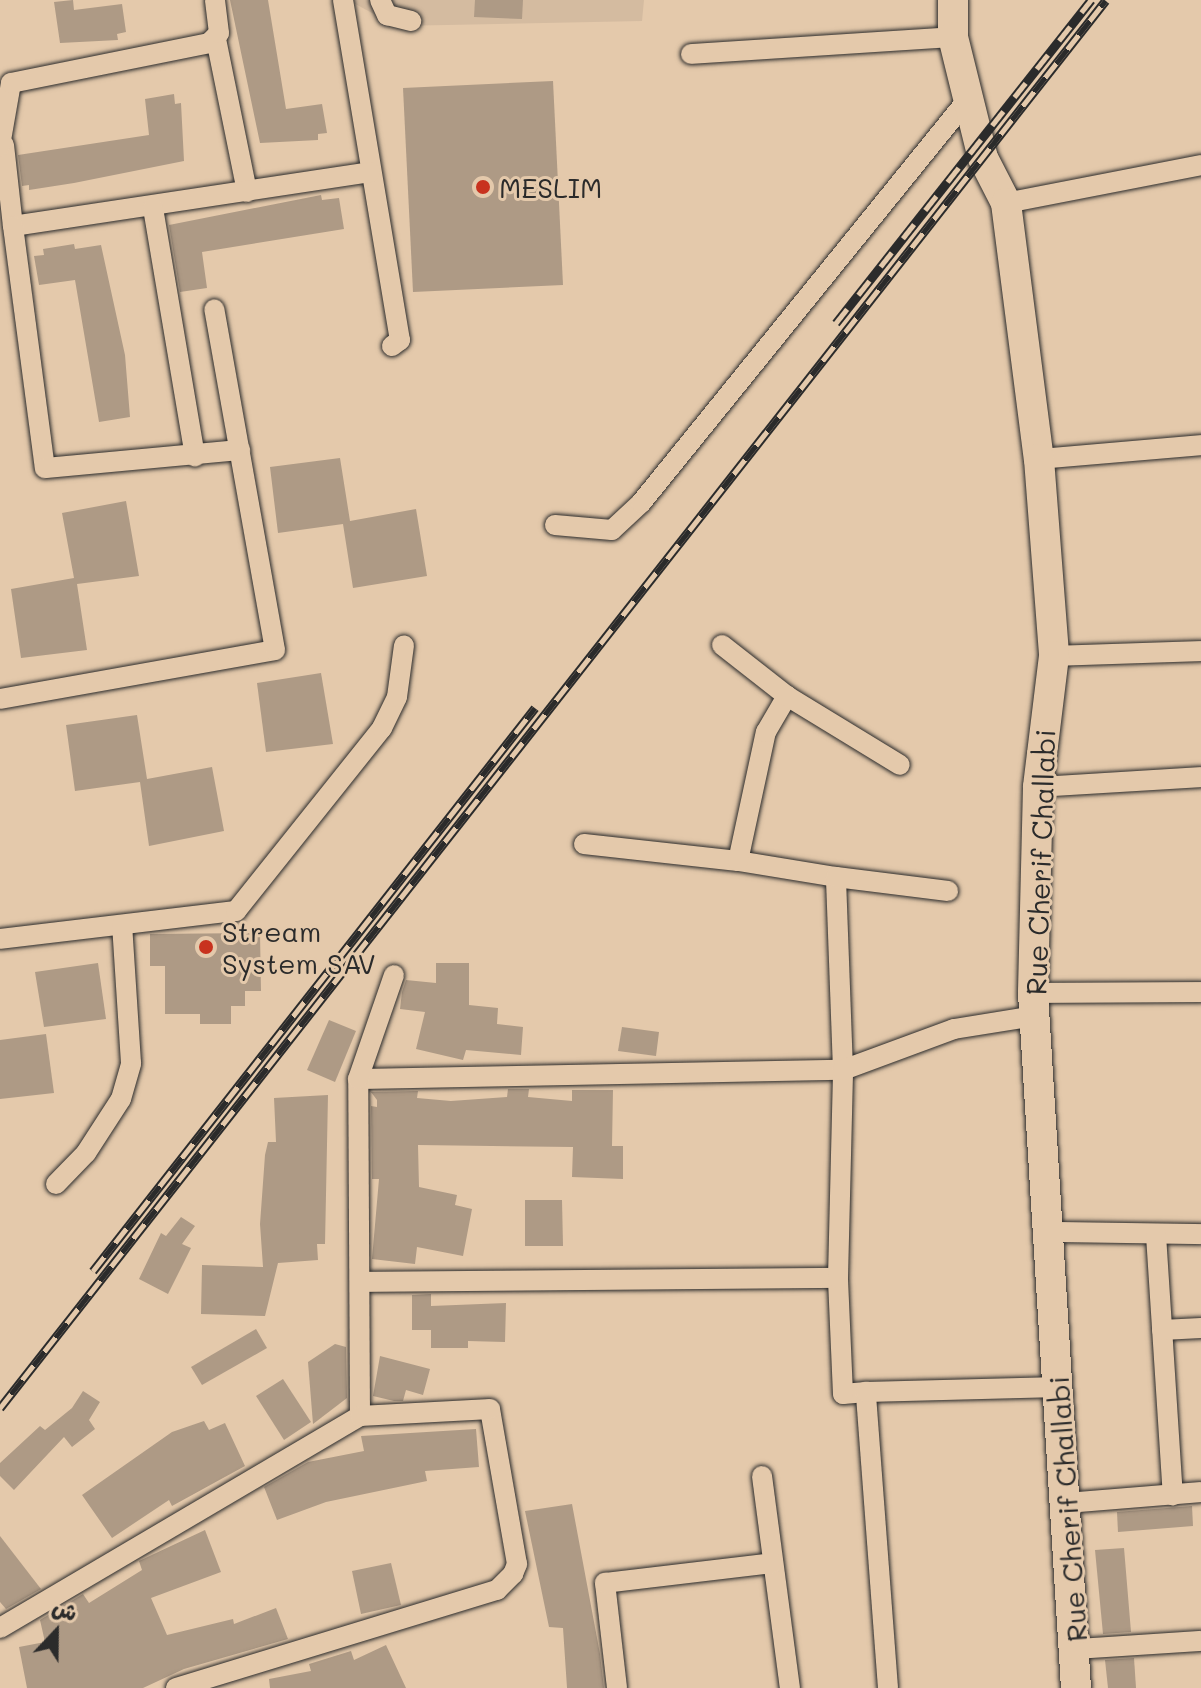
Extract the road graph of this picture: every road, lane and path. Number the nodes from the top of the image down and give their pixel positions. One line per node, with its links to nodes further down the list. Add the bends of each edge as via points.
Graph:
1 (215, 0): 7 (street)
2 (343, 0): 12 (street)
3 (380, 0): 5 (street, via 387,15)
4 (953, 0): 6 (street, Rue Cherif Challabi)
5 (411, 21)
6 (953, 37): 8 (street); 9 (street, Rue Cherif Challabi)
7 (216, 39): 10 (street, via 18,78 7,92); 13 (street)
8 (691, 54)
9 (968, 99): 14 (street, Rue Cherif Challabi, via 983,158); 23 (street, via 641,503 612,530)
10 (2, 145): 16 (street)
11 (1201, 165): 14 (street)
12 (370, 172): 13 (street); 18 (street, via 400,340)
13 (247, 192): 15 (street)
14 (1006, 203): 22 (street, Rue Cherif Challabi)
15 (153, 208): 16 (street); 21 (street)
16 (13, 226): 21 (street, via 45,468)
17 (214, 309): 20 (street)
18 (392, 346)
19 (1201, 445): 22 (street)
20 (240, 450): 21 (street); 29 (street, via 275,650)
21 (195, 456)
22 (1039, 459): 27 (street, Rue Cherif Challabi)
23 (555, 525)
24 (404, 645): 37 (street, via 397,697 382,728 236,911)
25 (722, 645): 28 (street)
26 (1201, 651): 27 (street)
27 (1054, 656): 32 (street, Rue Cherif Challabi)
28 (787, 696): 30 (street); 34 (street, via 766,732)
29 (0, 699)
30 (900, 765)
31 (1201, 777): 32 (street)
32 (1038, 787): 41 (street, Rue Cherif Challabi)
33 (584, 844): 34 (street)
34 (738, 861): 35 (street)
35 (836, 877): 36 (street); 42 (street)
36 (948, 891)
37 (122, 925): 38 (street); 44 (street, via 132,1025 128,1075 114,1110 86,1153)
38 (0, 939)
39 (394, 975): 43 (street)
40 (1201, 992): 41 (street)
41 (1034, 1005): 42 (street); 45 (street, Rue Cherif Challabi)
42 (843, 1070): 43 (street); 48 (street)
43 (358, 1079): 49 (street)
44 (56, 1184)
45 (1051, 1232): 47 (street); 52 (street, Rue Cherif Challabi)
46 (1201, 1234): 47 (street)
47 (1156, 1235): 51 (street)
48 (838, 1278): 49 (street); 53 (street, via 843,1394)
49 (360, 1282): 54 (street)
50 (1201, 1328): 51 (street)
51 (1162, 1330): 57 (street)
52 (1059, 1387): 53 (street); 58 (street, Rue Cherif Challabi)
53 (866, 1392): 66 (street)
54 (360, 1416): 60 (street); 63 (street, via 490,1409 517,1564 513,1574 497,1590)
55 (762, 1476): 59 (street)
56 (1201, 1492): 57 (street)
57 (1173, 1495): 58 (street)
58 (1067, 1503): 62 (street, Rue Cherif Challabi)
59 (773, 1563): 64 (street, via 605,1583); 65 (street)
60 (0, 1628)
61 (1201, 1641): 62 (street)
62 (1077, 1649): 67 (street, Rue Cherif Challabi)
63 (176, 1688)
64 (617, 1688)
65 (790, 1688)
66 (888, 1688)
67 (1076, 1688)

